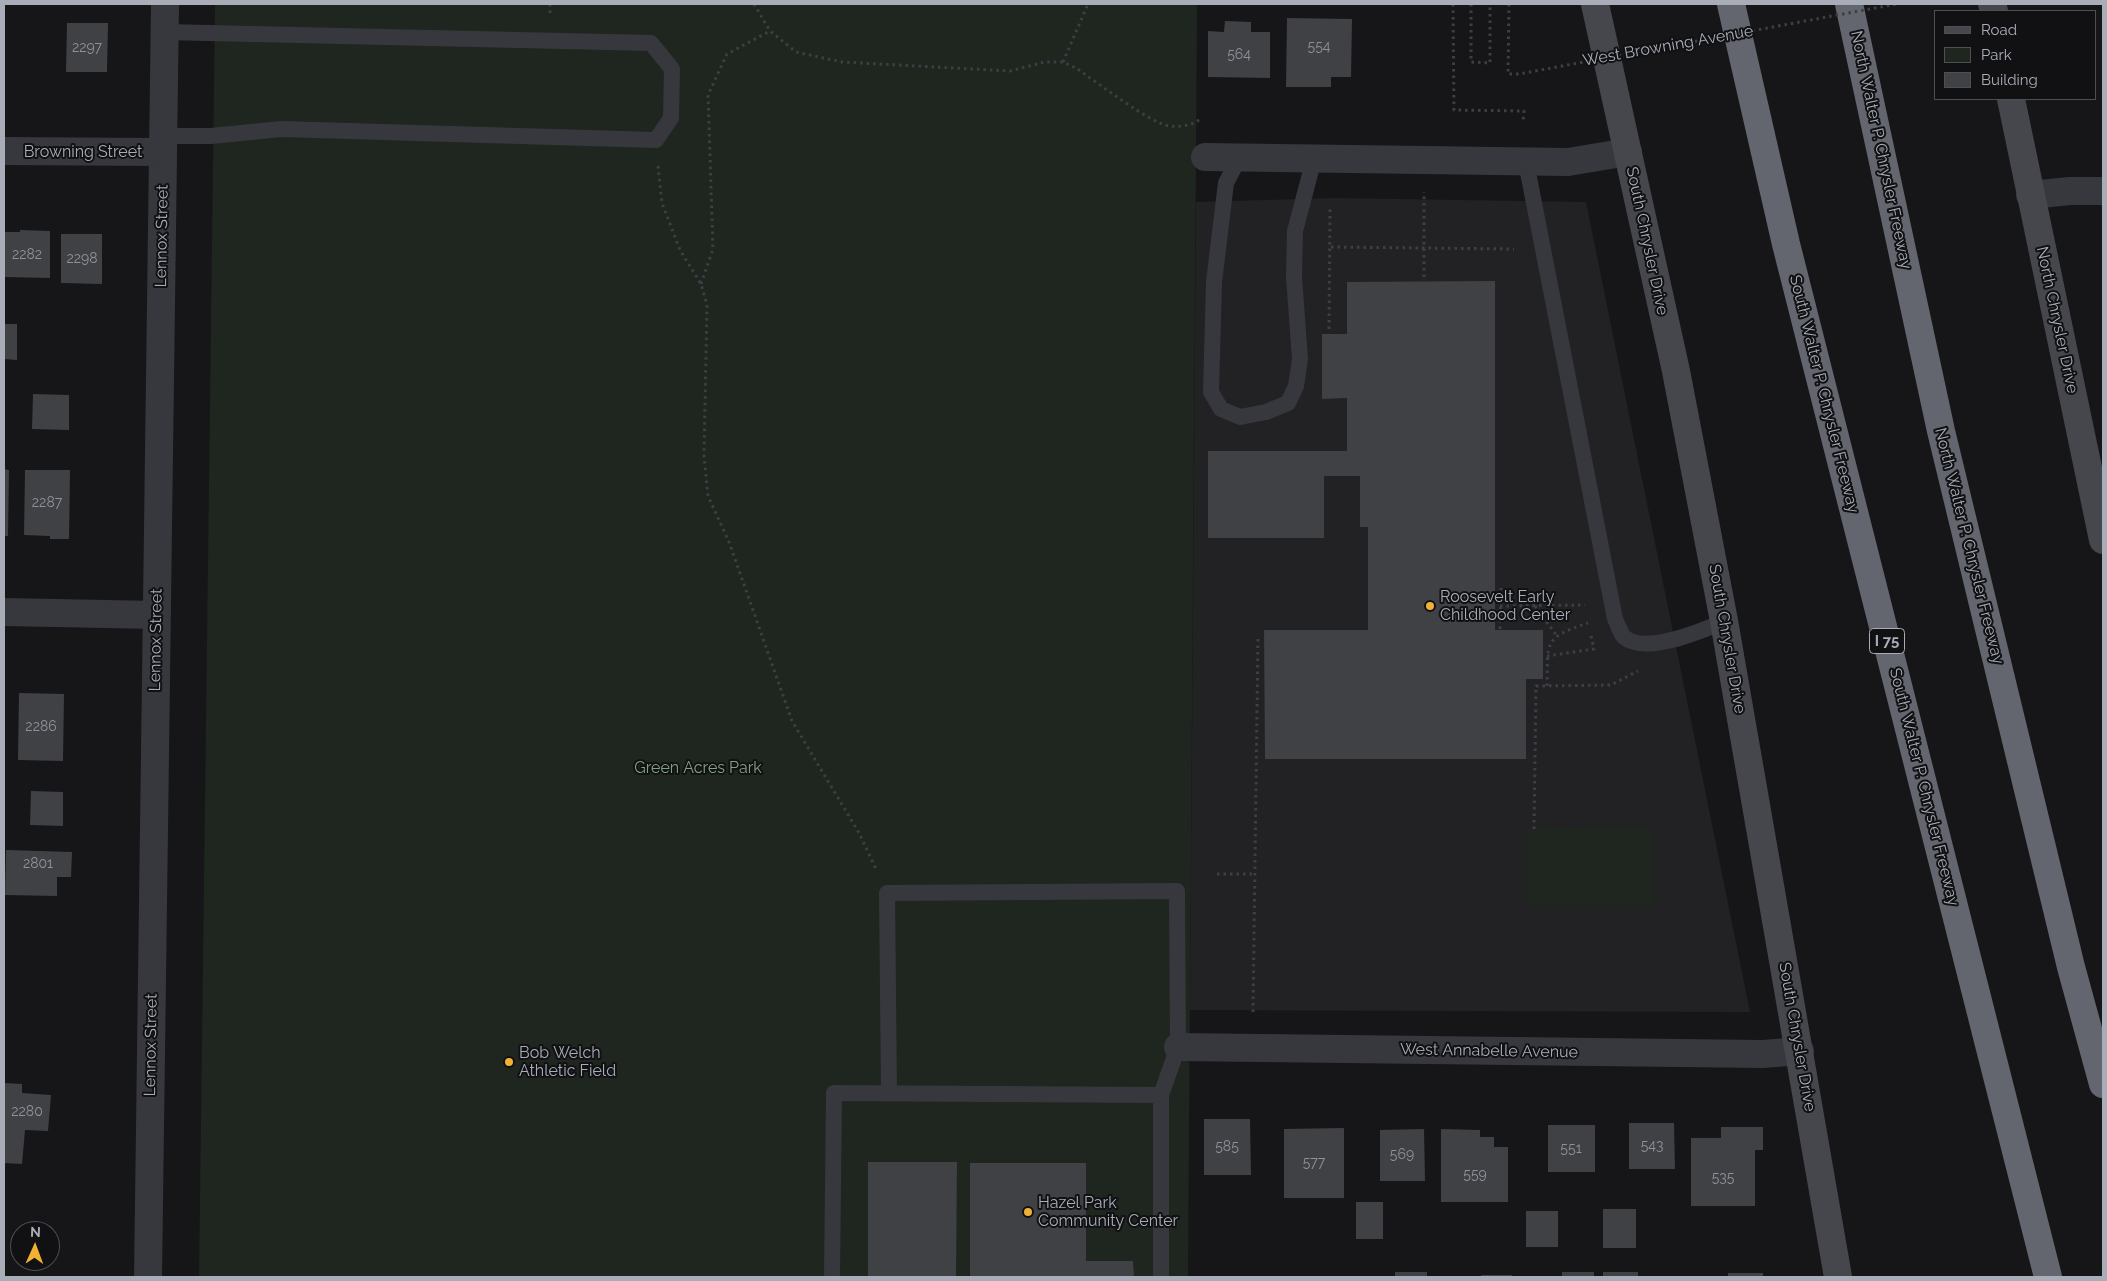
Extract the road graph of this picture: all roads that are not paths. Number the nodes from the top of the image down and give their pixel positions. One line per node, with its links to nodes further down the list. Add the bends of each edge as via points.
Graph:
1 (164, 4): 5 (street, Lennox Street)
2 (1595, 4): 9 (main road, South Chrysler Drive)
3 (1731, 4): 29 (highway, South Walter P. Chrysler Freeway / I 75, via 1786,244)
4 (1849, 4): 22 (highway, North Walter P. Chrysler Freeway, via 1941,431 2068,958)
5 (164, 32): 7 (street, Lennox Street); 7 (lane, via 651,43 672,69 672,118 656,140 282,129)
6 (2011, 100): 15 (main road, North Chrysler Drive)
7 (163, 144): 8 (street, Browning Street); 18 (street, Lennox Street)
8 (4, 151)
9 (1628, 152): 13 (street, via 1568,162); 19 (main road, South Chrysler Drive, via 1676,371)
10 (1205, 158): 11 (street)
11 (1239, 158): 12 (street); 12 (lane, via 1226,183 1214,282 1211,392 1221,409 1240,417 1288,403 1296,386 1300,359 1294,230)
12 (1314, 159): 13 (street)
13 (1526, 162): 19 (lane, via 1615,619 1624,636 1639,644 1689,637)
14 (2103, 191): 15 (street)
15 (2030, 195): 16 (main road, North Chrysler Drive)
16 (2103, 540)
17 (4, 612): 18 (street)
18 (157, 614): 25 (street, Lennox Street)
19 (1724, 621): 21 (main road, South Chrysler Drive)
20 (1178, 1047): 21 (street, West Annabelle Avenue, via 1763,1054); 23 (lane, via 1177,891 888,892); 24 (lane)
21 (1800, 1051): 28 (main road, South Chrysler Drive)
22 (2103, 1084)
23 (889, 1094): 24 (lane); 26 (lane, via 834,1093)
24 (1161, 1095): 27 (lane)
25 (148, 1277)
26 (832, 1277)
27 (1161, 1277)
28 (1838, 1277)
29 (2048, 1277)

